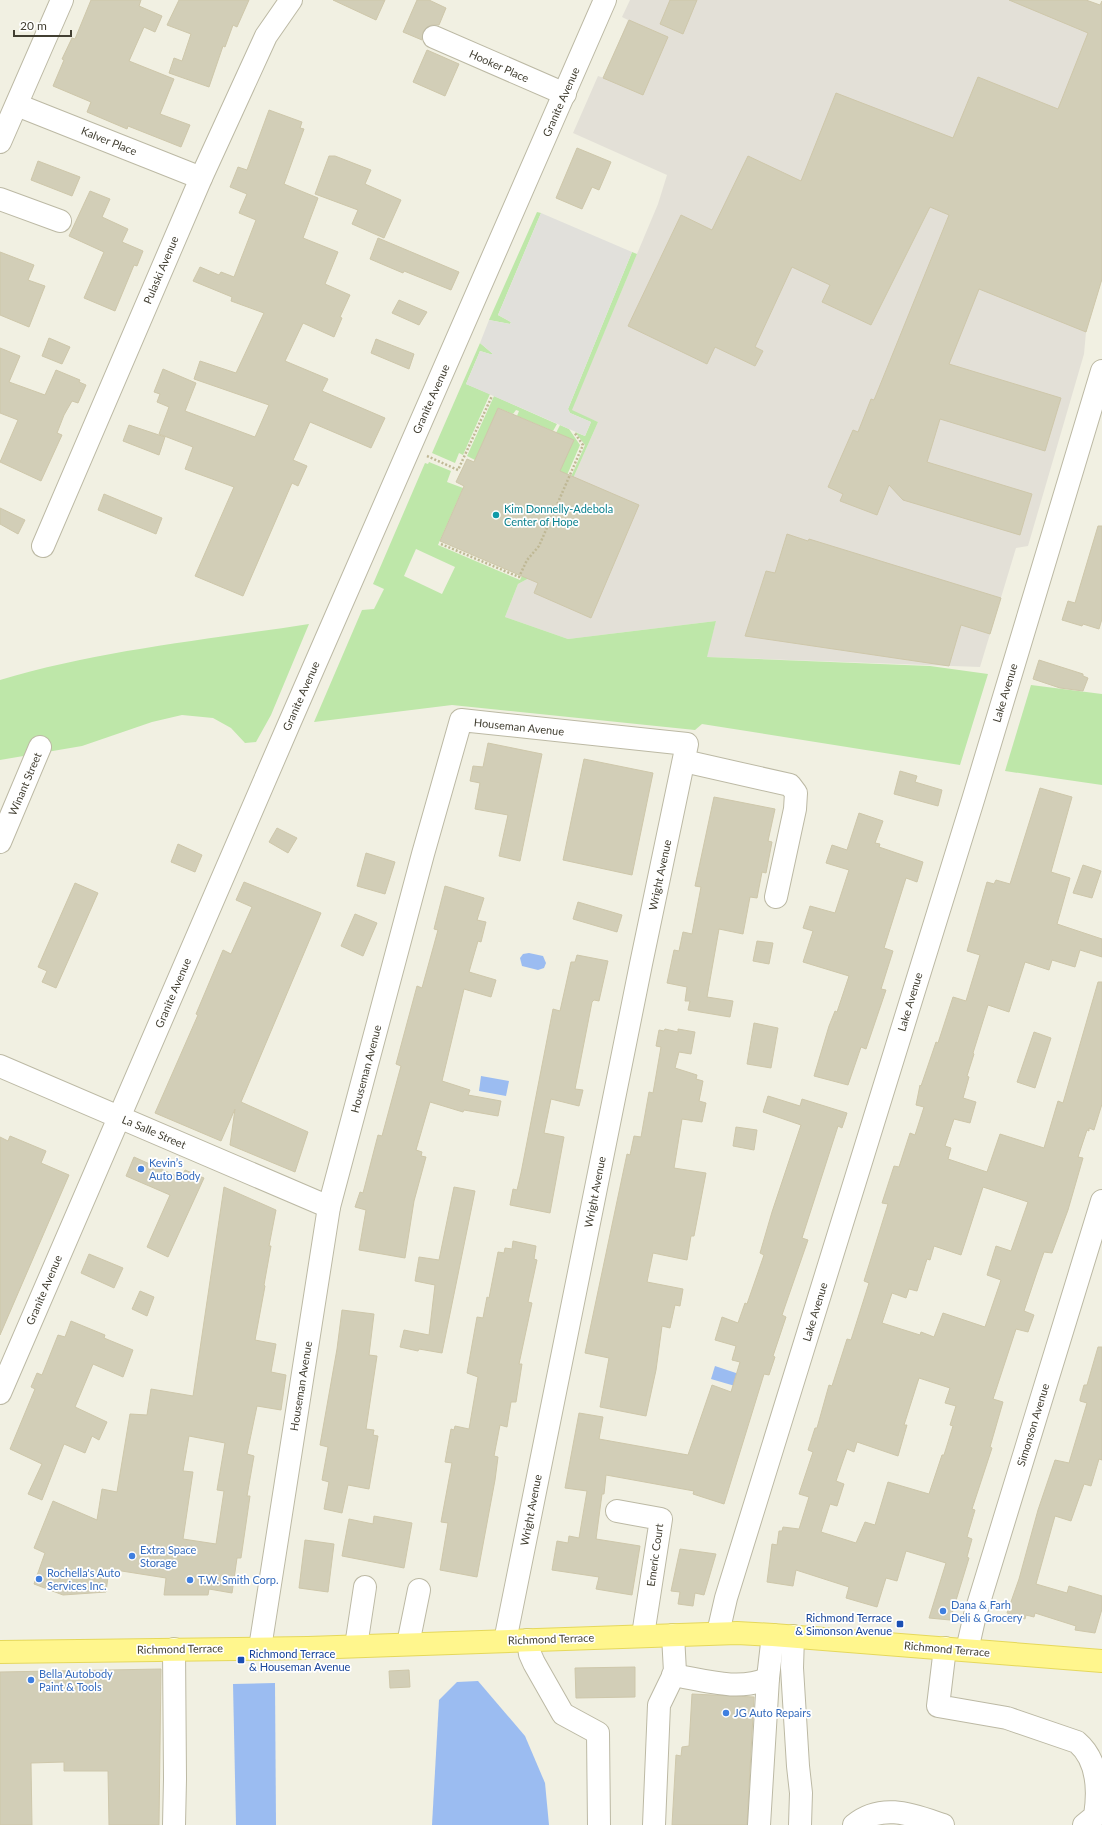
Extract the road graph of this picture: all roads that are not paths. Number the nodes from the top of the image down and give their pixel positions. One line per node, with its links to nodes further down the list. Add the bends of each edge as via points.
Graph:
1 (62, 0): 6 (street)
2 (292, 0): 8 (street, Pulaski Avenue, via 266,36)
3 (605, 0): 5 (street, Granite Avenue)
4 (434, 38): 5 (street, Hooker Place)
5 (565, 94): 18 (street, Granite Avenue)
6 (16, 105): 7 (street); 8 (street, Kalver Place)
7 (0, 142)
8 (201, 178): 12 (street, Pulaski Avenue)
9 (0, 199): 10 (street)
10 (60, 221)
11 (1102, 371): 25 (street, Lake Avenue, via 973,800 726,1598)
12 (42, 546)
13 (40, 747): 15 (street, Winant Street)
14 (685, 752): 16 (street, via 790,785 796,793 795,809); 20 (street, Houseman Avenue, via 461,720); 30 (street, Wright Avenue)
15 (0, 842)
16 (776, 896)
17 (0, 1066): 18 (street, La Salle Street)
18 (119, 1117): 20 (street, La Salle Street); 21 (street, Granite Avenue)
19 (1102, 1201): 36 (street, Simonson Avenue, via 975,1615)
20 (329, 1207): 33 (street, Houseman Avenue)
21 (0, 1393)
22 (616, 1511): 26 (street, Emeric Court, via 661,1519)
23 (366, 1587): 32 (street)
24 (419, 1590): 31 (street)
25 (718, 1633): 27 (main road, Richmond Terrace); 28 (main road, Richmond Terrace)
26 (643, 1635): 27 (main road, Richmond Terrace); 29 (main road, Richmond Terrace)
27 (672, 1635): 39 (street)
28 (783, 1635): 34 (main road, Richmond Terrace); 40 (street); 45 (street, via 792,1668 802,1793)
29 (528, 1640): 30 (main road, Richmond Terrace); 42 (street, via 534,1663 563,1714 598,1733)
30 (505, 1641): 31 (main road, Richmond Terrace)
31 (408, 1644): 32 (main road, Richmond Terrace)
32 (356, 1646): 33 (main road, Richmond Terrace)
33 (260, 1648): 35 (main road, Richmond Terrace)
34 (945, 1648): 36 (main road, Richmond Terrace); 48 (street, via 938,1706 1007,1718 1077,1742 1086,1750 1094,1767 1097,1802 1095,1816)
35 (174, 1649): 37 (main road, Richmond Terrace); 41 (street)
36 (967, 1650): 38 (main road, Richmond Terrace)
37 (0, 1652)
38 (1102, 1661)
39 (674, 1675): 40 (street, via 728,1684 758,1683); 43 (street, via 659,1705)
40 (768, 1678): 44 (street)
41 (174, 1825)
42 (599, 1825)
43 (654, 1825)
44 (759, 1825)
45 (800, 1825)
46 (854, 1825): 47 (street, via 879,1812 907,1813)
47 (943, 1825)
48 (1084, 1825)

